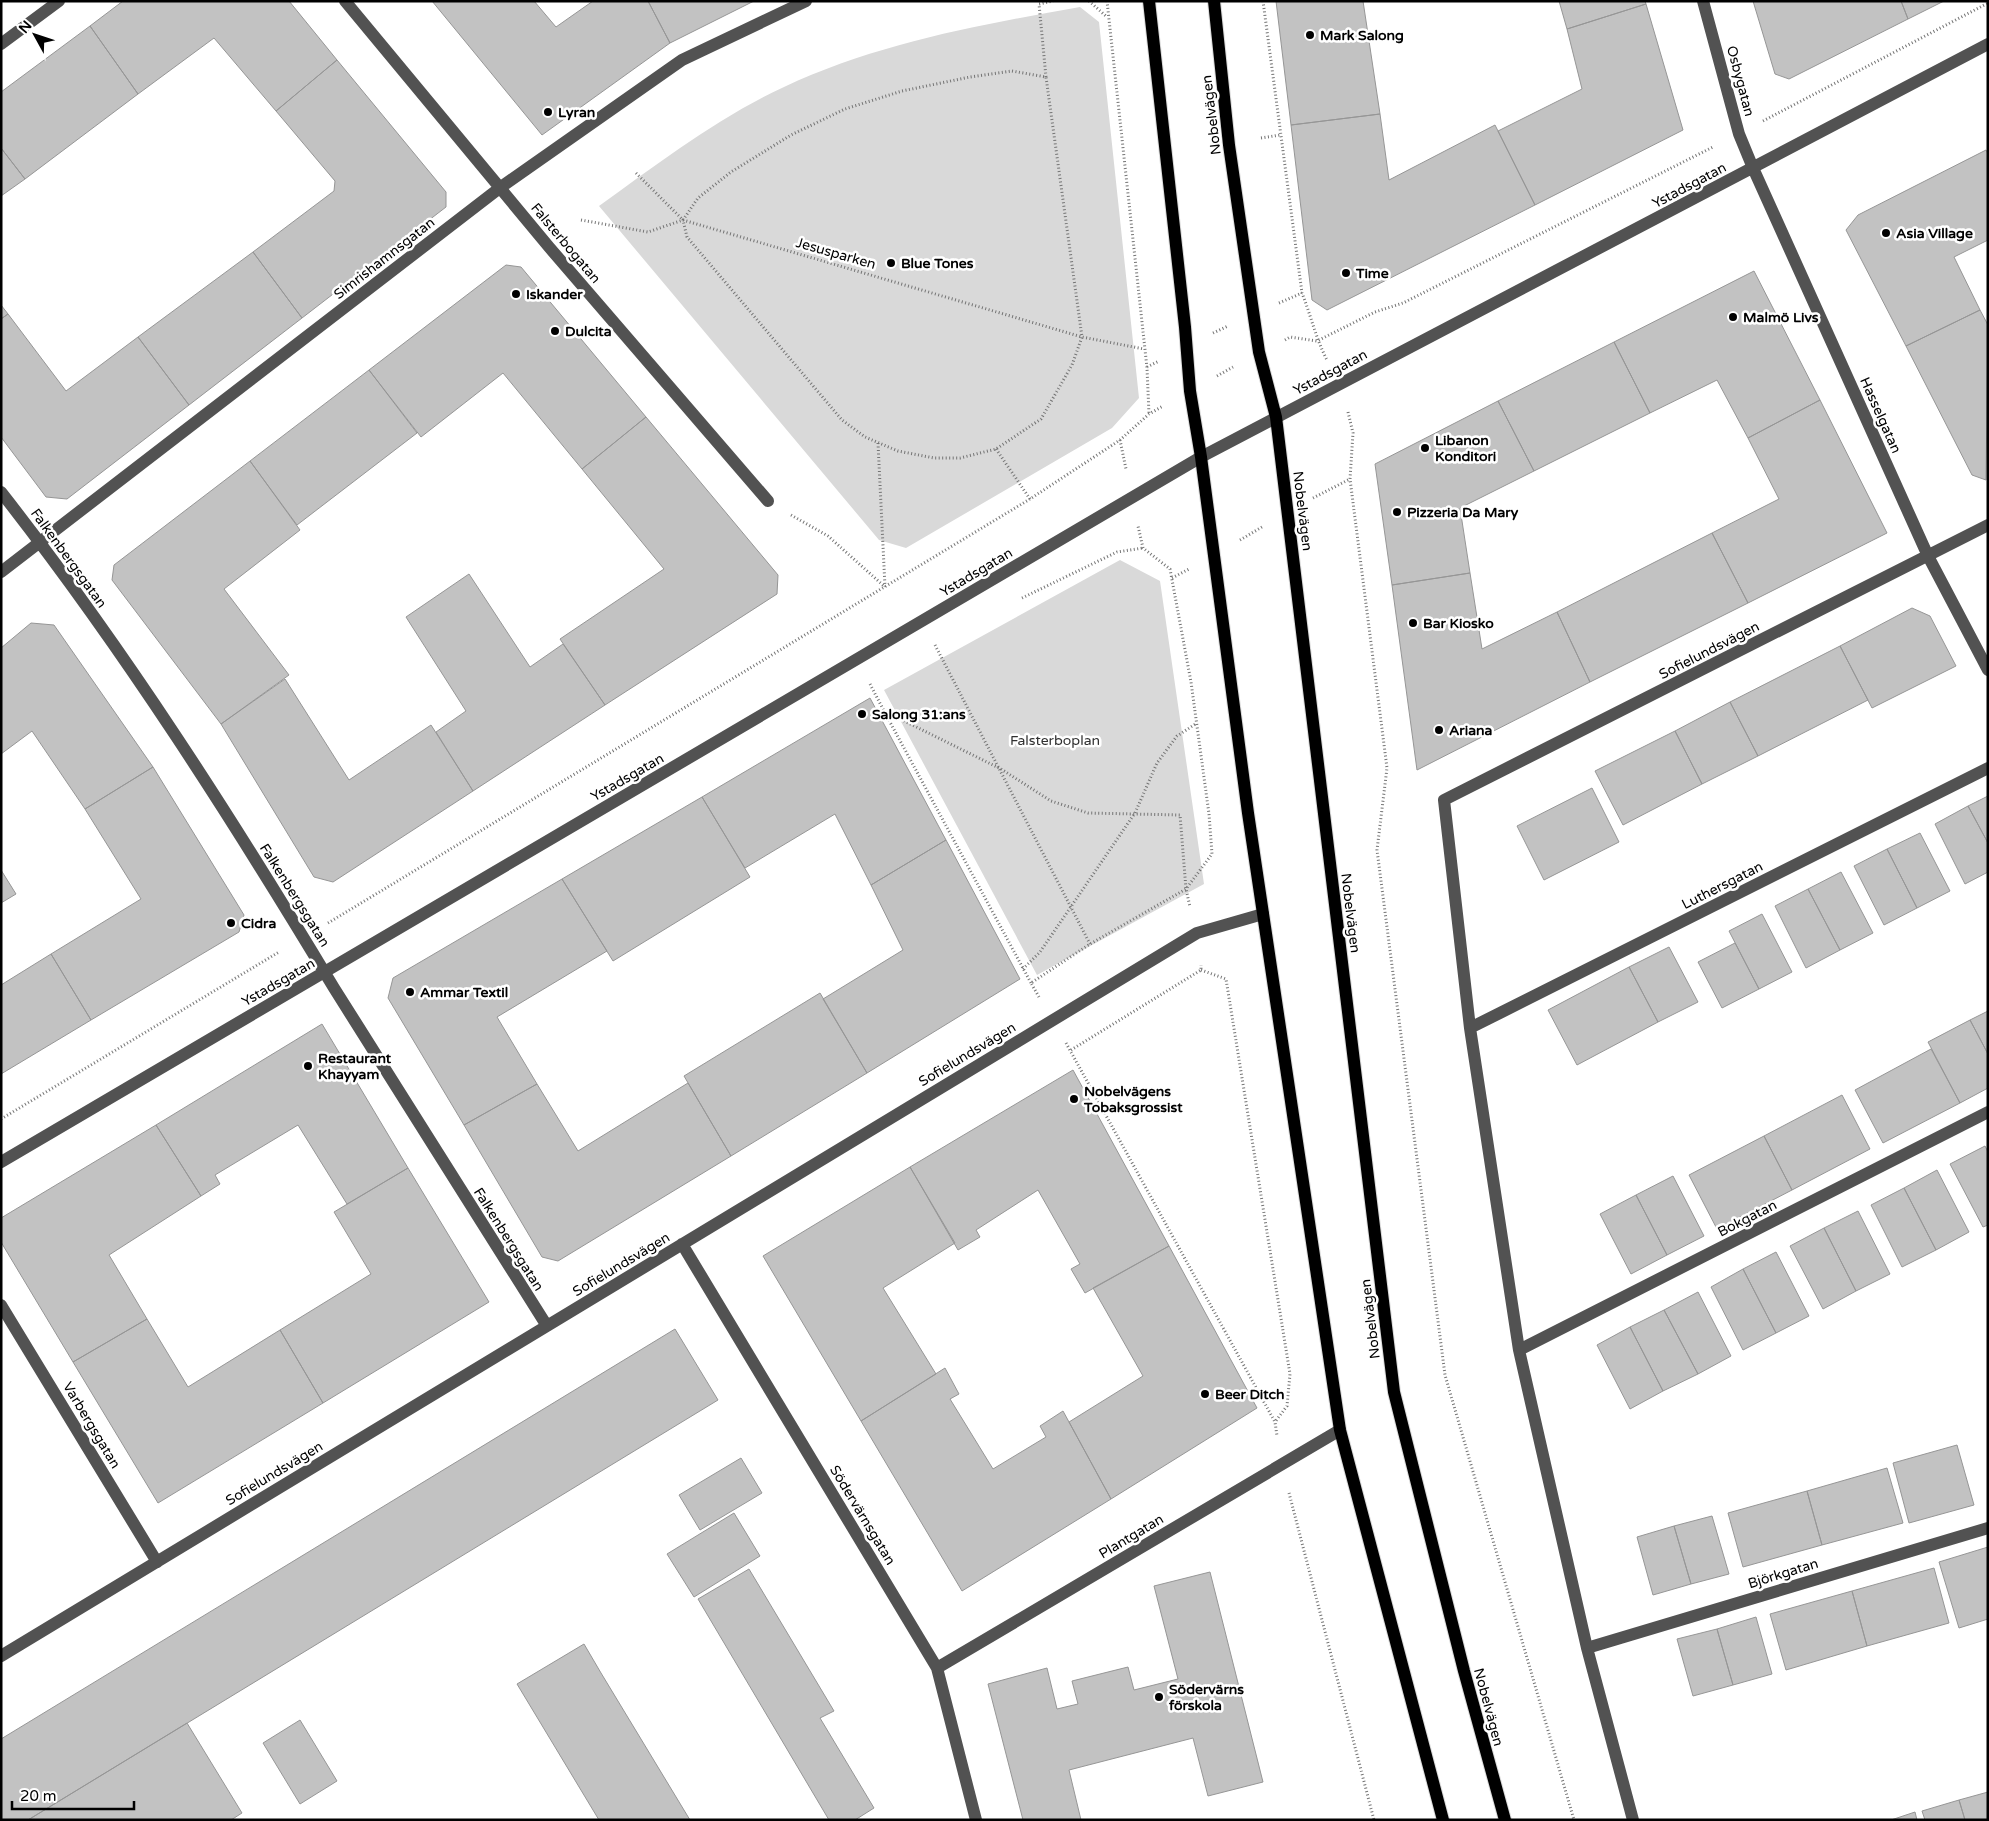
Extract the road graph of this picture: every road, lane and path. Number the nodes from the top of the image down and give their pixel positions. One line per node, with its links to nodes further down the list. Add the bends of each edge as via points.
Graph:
1 (59, 1): 12 (street)
2 (345, 1): 20 (street, Falsterbogatan)
3 (806, 1): 20 (street, Simrishamnsgatan, via 682,60)
4 (1053, 1): 14 (path, via 1039,4)
5 (1089, 1): 11 (path)
6 (1107, 1): 11 (path)
7 (1150, 1): 26 (main road)
8 (1214, 1): 24 (main road, Nobelvägen, via 1229,145)
9 (1703, 1): 15 (street, Osbygatan)
10 (1988, 3): 15 (path)
11 (1108, 17): 27 (path)
12 (1, 44)
13 (1988, 44): 18 (street, Ystadsgatan)
14 (1046, 77): 22 (path, via 1012,71 970,76 902,91 845,109 791,135 731,172 698,198); 25 (path)
15 (1739, 134): 18 (street, Osbygatan); 28 (path, via 1402,303 1375,312 1317,341 1290,337)
16 (1280, 135): 17 (path)
17 (1261, 138)
18 (1753, 168): 32 (street, Ystadsgatan); 42 (street, Hasselgatan)
19 (636, 173): 22 (path)
20 (501, 187): 38 (street, Falsterbogatan); 40 (street, Simrishamnsgatan)
21 (580, 220): 22 (path, via 648,232)
22 (682, 220): 25 (path, Jesusparken); 33 (path, via 687,237 842,420)
23 (1302, 293): 24 (path)
24 (1253, 314): 26 (path); 28 (main road, Nobelvägen)
25 (1082, 337): 27 (path, Jesusparken); 34 (path, via 1069,372 1041,419)
26 (1187, 345): 29 (path); 30 (main road)
27 (1144, 349): 29 (path)
28 (1259, 352): 30 (path); 32 (main road, Nobelvägen)
29 (1147, 368): 31 (path)
30 (1190, 391): 31 (path); 35 (main road)
31 (1149, 414): 37 (path, via 1120,440)
32 (1276, 418): 35 (street, Ystadsgatan); 82 (main road, Nobelvägen, via 1394,1392 1461,1662)
33 (878, 443): 34 (path, via 898,451 934,458 960,458); 44 (path)
34 (996, 449): 37 (path)
35 (1201, 457): 47 (street, Ystadsgatan); 57 (main road)
36 (1, 492): 40 (street, Falkenbergsgatan)
37 (1030, 499): 44 (path)
38 (768, 501): 44 (path, via 828,536)
39 (1988, 525): 42 (street, Sofielundsvägen)
40 (41, 543): 43 (street, Simrishamnsgatan); 58 (street, Falkenbergsgatan, via 174,732)
41 (1142, 548): 45 (path, via 1117,552)
42 (1928, 556): 48 (street, Hasselgatan); 64 (street, Sofielundsvägen, via 1444,800)
43 (1, 572)
44 (885, 587): 58 (path)
45 (1020, 598)
46 (933, 640): 53 (path)
47 (857, 659): 49 (path); 62 (street, Ystadsgatan)
48 (1988, 670)
49 (884, 711): 53 (path); 60 (path)
50 (1197, 723): 54 (path, via 1177,736 1157,763)
51 (1387, 768): 83 (path, via 1376,850 1445,1375)
52 (1988, 768): 64 (street, Luthersgatan)
53 (1001, 769): 54 (path, via 1051,801 1088,813); 56 (path)
54 (1135, 813): 55 (path, via 1180,815); 56 (path)
55 (1186, 889)
56 (1070, 906): 59 (path); 60 (path, via 1040,952)
57 (1263, 914): 68 (street, Sofielundsvägen, via 1197,933); 72 (main road)
58 (305, 937): 62 (street, Falkenbergsgatan); 66 (path)
59 (1090, 944)
60 (1023, 969): 63 (path)
61 (1201, 970): 73 (path, via 1226,979 1290,1374 1287,1406 1274,1422)
62 (325, 972): 67 (street, Ystadsgatan); 70 (street, Falkenbergsgatan)
63 (1031, 984)
64 (1470, 1028): 71 (street)
65 (1988, 1112): 71 (street, Bokgatan)
66 (1, 1119)
67 (1, 1162)
68 (682, 1244): 70 (street, Sofielundsvägen); 78 (street, Södervärnsgatan)
69 (1, 1304): 75 (street, Varbergsgatan)
70 (546, 1326): 75 (street, Sofielundsvägen)
71 (1519, 1350): 76 (street)
72 (1340, 1430): 73 (street, Plantgatan); 81 (main road)
73 (1282, 1464): 78 (street, Plantgatan); 80 (path)
74 (1988, 1528): 76 (street, Björkgatan)
75 (157, 1562): 77 (street, Sofielundsvägen)
76 (1587, 1648): 84 (street)
77 (1, 1656)
78 (937, 1668): 79 (street, Södervärnsgatan)
79 (976, 1820)
80 (1374, 1820)
81 (1443, 1820)
82 (1505, 1820)
83 (1574, 1820)
84 (1633, 1820)

